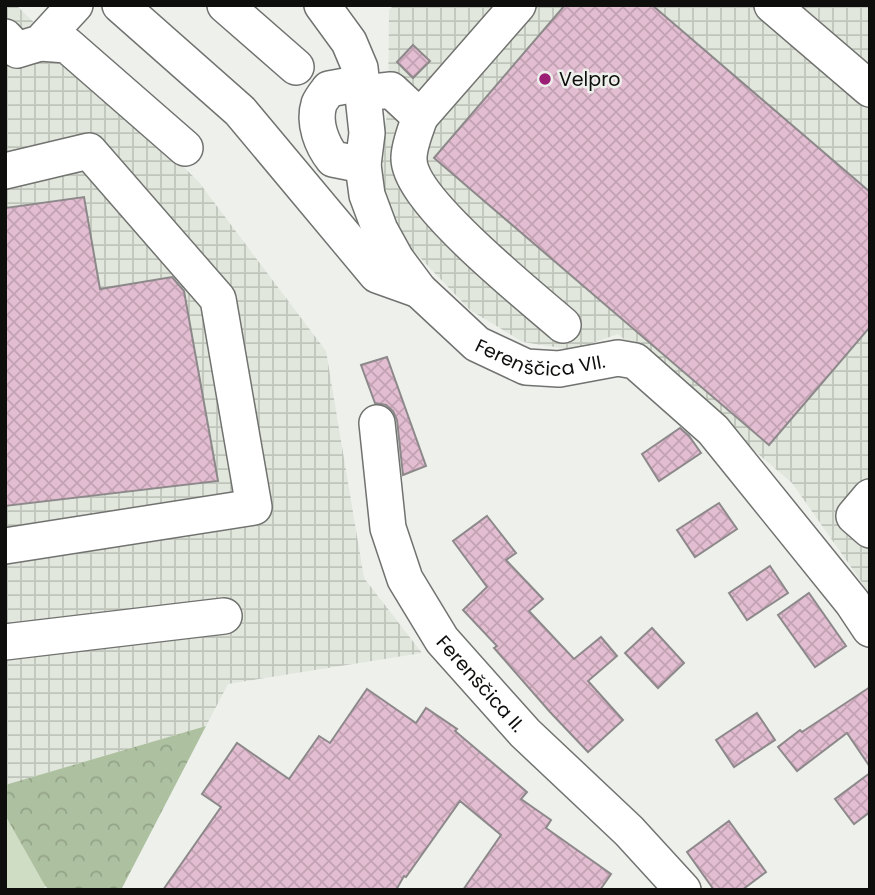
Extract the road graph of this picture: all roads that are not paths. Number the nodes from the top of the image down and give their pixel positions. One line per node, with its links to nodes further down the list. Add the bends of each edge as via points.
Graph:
1 (75, 5): 7 (street)
2 (120, 5): 15 (street, via 240,111 377,275)
3 (225, 5): 8 (street)
4 (322, 5): 9 (street, Ferenščica VII., via 349,42)
5 (518, 5): 11 (street)
6 (772, 5): 10 (street)
7 (17, 46): 12 (street, via 67,45)
8 (296, 67)
9 (363, 88): 11 (street, via 391,90); 13 (street, Ferenščica VII., via 367,133); 13 (street, via 329,89 319,104 318,126 333,159)
10 (870, 89)
11 (420, 117): 16 (street, via 408,159 420,189 447,223)
12 (185, 148)
13 (363, 165): 15 (street, Ferenščica VII., via 367,195 380,230)
14 (5, 171): 20 (street, via 89,151 218,299 254,507)
15 (419, 290): 22 (street, Ferenščica VII., via 477,344 526,367 559,369 618,358 635,361 713,430)
16 (563, 325)
17 (377, 423): 24 (street, Ferenščica II., via 388,527 405,579 442,640 525,733 629,831)
18 (870, 497): 19 (street, via 854,516)
19 (870, 530)
20 (5, 546)
21 (224, 615): 23 (street)
22 (870, 629)
23 (5, 642)
24 (683, 890)

